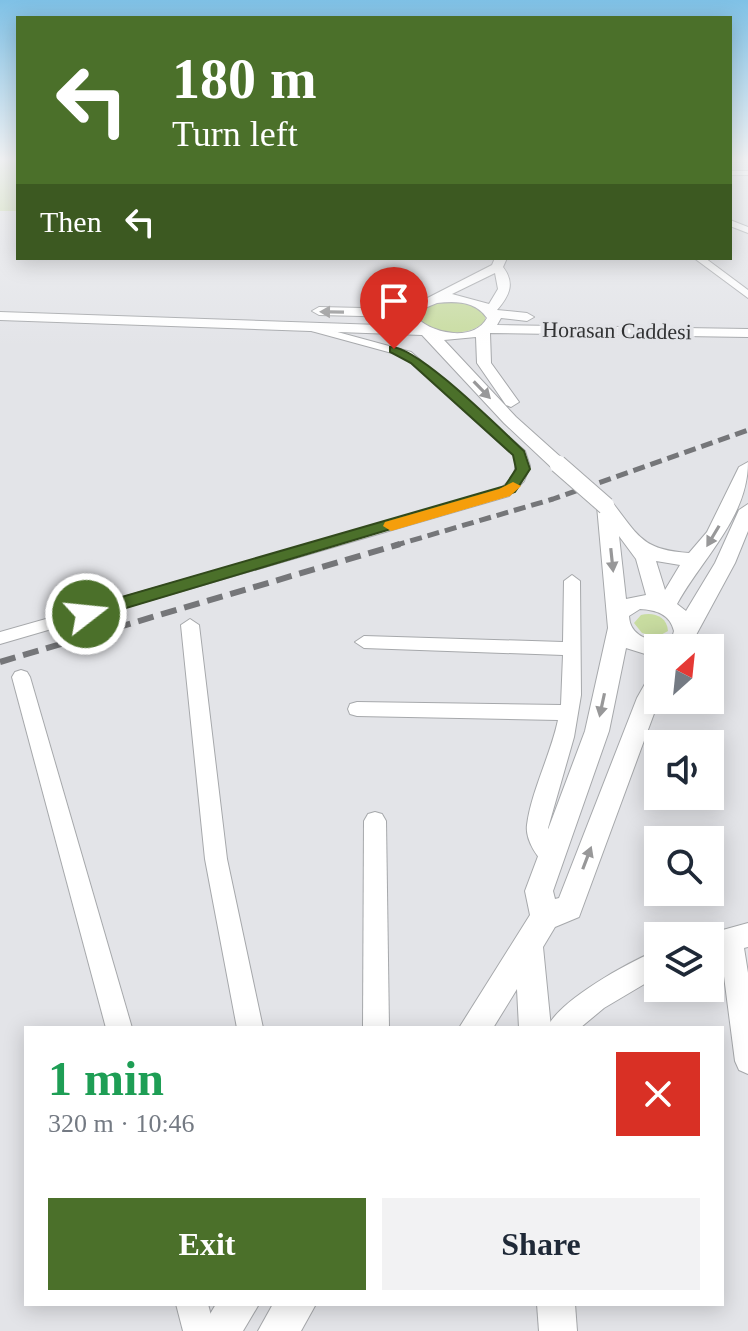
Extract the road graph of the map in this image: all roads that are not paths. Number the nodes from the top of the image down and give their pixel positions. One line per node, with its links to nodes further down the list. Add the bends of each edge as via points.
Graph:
1 (702, 260): 4 (street)
2 (499, 262): 3 (street); 5 (street)
3 (505, 289): 7 (street); 10 (street, via 519,311)
4 (748, 295)
5 (431, 300): 7 (street, Horasan Caddesi, via 464,299); 8 (street)
6 (0, 305): 8 (street, one-way to 6)
7 (490, 311): 10 (street, Horasan Caddesi); 13 (street, via 493,322)
8 (410, 313): 14 (street, via 412,323)
9 (0, 316): 11 (street, Horasan Caddesi)
10 (534, 318): 12 (street, Horasan Caddesi)
11 (288, 324): 14 (street, Horasan Caddesi); 28 (street, via 367,341 416,360 520,454 524,463 519,479 504,493)
12 (748, 325)
13 (485, 330): 14 (street, Horasan Caddesi, via 456,336); 15 (street, Horasan Caddesi); 16 (street, via 482,354 488,372)
14 (428, 332): 16 (street, one-way to 16)
15 (748, 333)
16 (558, 464): 18 (street, bridge)
17 (748, 467): 21 (street, one-way to 21)
18 (606, 506): 20 (street); 24 (street, one-way to 24)
19 (748, 510): 27 (street)
20 (637, 547): 21 (street, via 667,558); 23 (street)
21 (696, 560): 23 (street)
22 (572, 581): 31 (street)
23 (662, 605): 24 (street, via 629,604); 26 (street, via 677,615)
24 (618, 621): 30 (street, via 632,642); 37 (street, one-way to 37, via 597,731)
25 (190, 625): 43 (street, via 216,859)
26 (678, 634)
27 (684, 634)
28 (0, 638)
29 (364, 642): 31 (street)
30 (644, 646)
31 (573, 649): 35 (street)
32 (21, 677): 42 (street)
33 (357, 709): 35 (street)
34 (644, 709): 38 (street, one-way to 34, via 569,907)
35 (569, 713): 37 (street, via 537,828)
36 (375, 821): 44 (street)
37 (551, 857): 38 (street, via 539,891)
38 (545, 917): 40 (street)
39 (730, 939): 48 (street)
40 (528, 946): 45 (street); 46 (street)
41 (644, 970): 47 (street)
42 (118, 1026)
43 (250, 1026)
44 (376, 1026)
45 (476, 1026)
46 (535, 1026)
47 (562, 1026)
48 (748, 1061)
49 (193, 1306): 53 (street)
50 (238, 1306): 54 (street)
51 (296, 1306): 55 (street)
52 (556, 1306): 56 (street)
53 (199, 1331)
54 (219, 1331)
55 (277, 1331)
56 (558, 1331)

